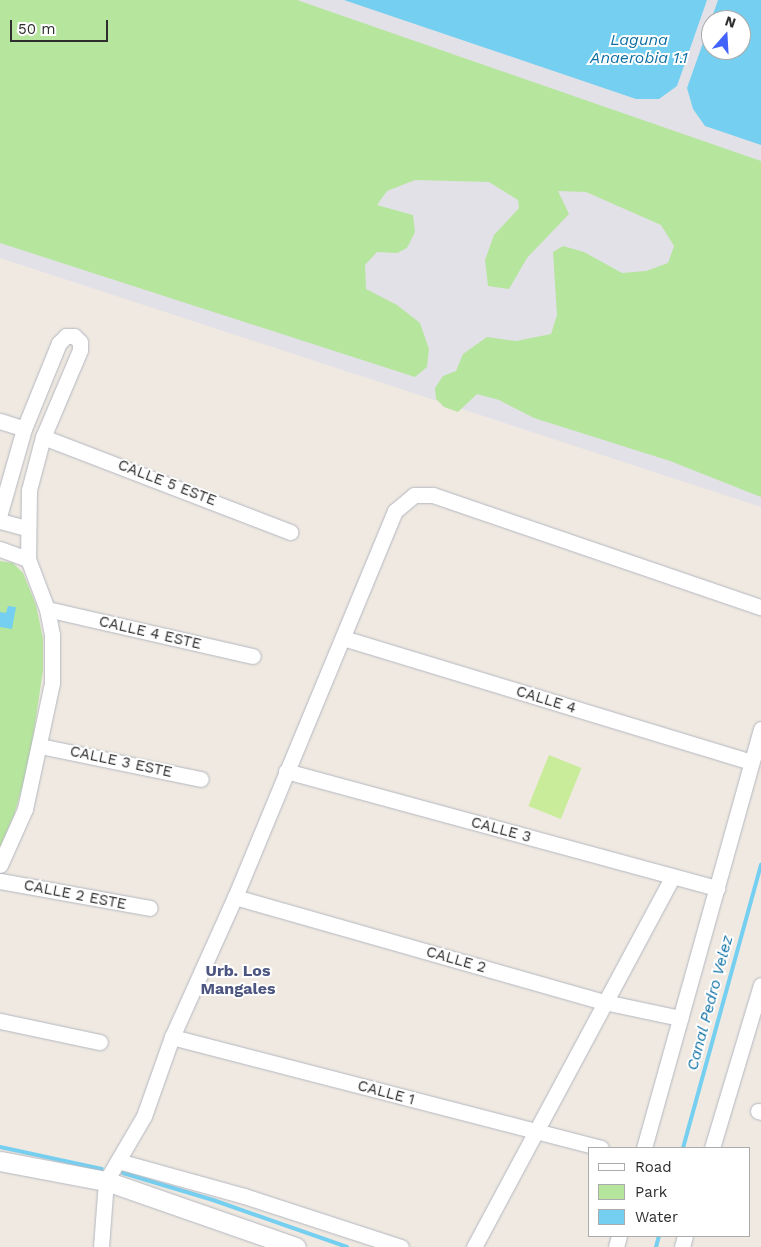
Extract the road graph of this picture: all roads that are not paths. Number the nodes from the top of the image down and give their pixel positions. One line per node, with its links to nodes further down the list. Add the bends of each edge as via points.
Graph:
1 (0, 421): 2 (street)
2 (24, 429): 3 (street, via 59,343 66,336 74,336 80,342 80,350); 4 (street)
3 (43, 437): 6 (street, via 28,490); 7 (street, CALLE 5 ESTE)
4 (0, 513)
5 (0, 521): 6 (street)
6 (27, 528): 9 (street)
7 (290, 532)
8 (0, 549): 9 (street)
9 (28, 559): 11 (street)
10 (761, 607): 12 (street, via 433,495 414,495 396,511)
11 (47, 609): 13 (street, CALLE 4 ESTE); 15 (street, via 54,661)
12 (343, 638): 16 (street, CALLE 4); 17 (street)
13 (253, 656)
14 (761, 729): 16 (street)
15 (40, 746): 18 (street, CALLE 3 ESTE); 19 (street, via 25,809)
16 (750, 762): 22 (street)
17 (286, 771): 20 (street, CALLE 3); 23 (street)
18 (201, 779)
19 (0, 865)
20 (672, 877): 22 (street, CALLE 3); 26 (street)
21 (0, 881): 24 (street, CALLE 2 ESTE)
22 (716, 888): 27 (street)
23 (234, 897): 26 (street, CALLE 2); 29 (street)
24 (150, 908)
25 (761, 985): 34 (street)
26 (604, 1002): 27 (street, CALLE 2); 31 (street)
27 (680, 1018): 33 (street)
28 (0, 1021): 30 (street)
29 (172, 1037): 31 (street, CALLE 1); 36 (street, via 144,1116)
30 (100, 1042)
31 (536, 1132): 32 (street, CALLE 1); 41 (street)
32 (597, 1147)
33 (644, 1147)
34 (712, 1147)
35 (0, 1161): 37 (street)
36 (118, 1161): 37 (street); 40 (street, via 244,1196)
37 (106, 1181): 38 (street); 39 (street)
38 (101, 1247)
39 (296, 1247)
40 (402, 1247)
41 (474, 1247)

